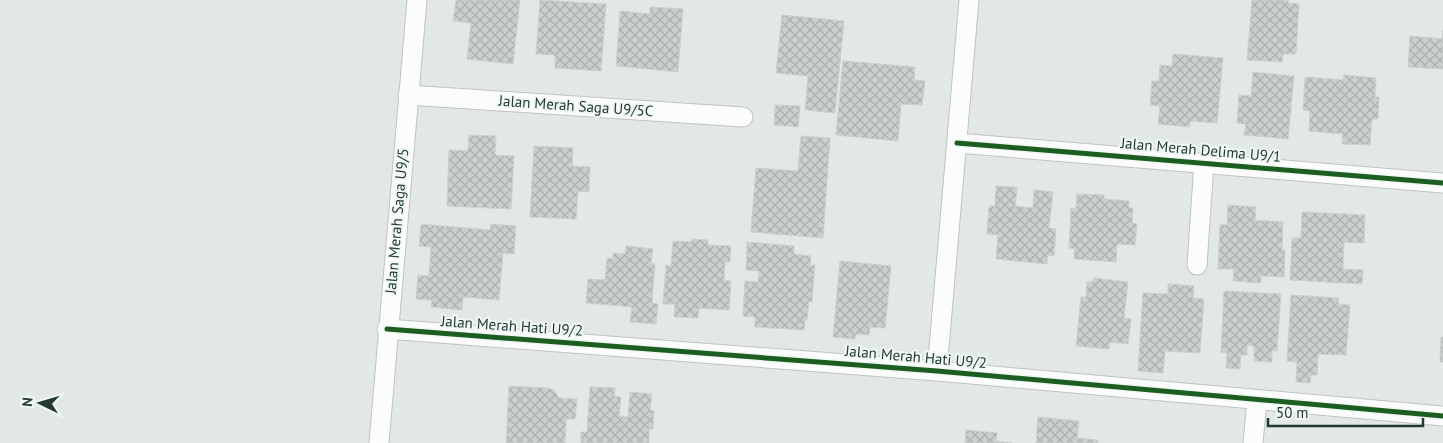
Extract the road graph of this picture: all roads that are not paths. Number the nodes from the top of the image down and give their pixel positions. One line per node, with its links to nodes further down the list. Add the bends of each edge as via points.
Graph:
1 (417, 0): 3 (street, Jalan Merah Saga U9/5)
2 (969, 0): 5 (street)
3 (408, 95): 4 (street, Jalan Merah Saga U9/5C); 9 (street, Jalan Merah Saga U9/5)
4 (743, 117)
5 (957, 143): 6 (street, Jalan Merah Delima U9/1); 10 (street)
6 (1204, 163): 7 (street, Jalan Merah Delima U9/1); 8 (street)
7 (1443, 183)
8 (1197, 265)
9 (387, 329): 10 (street, Jalan Merah Hati U9/2); 13 (street, Jalan Merah Saga U9/5)
10 (937, 371): 11 (street, Jalan Merah Hati U9/2)
11 (1256, 400): 12 (street, Jalan Merah Hati U9/2); 14 (street)
12 (1443, 416)
13 (378, 443)
14 (1253, 443)

